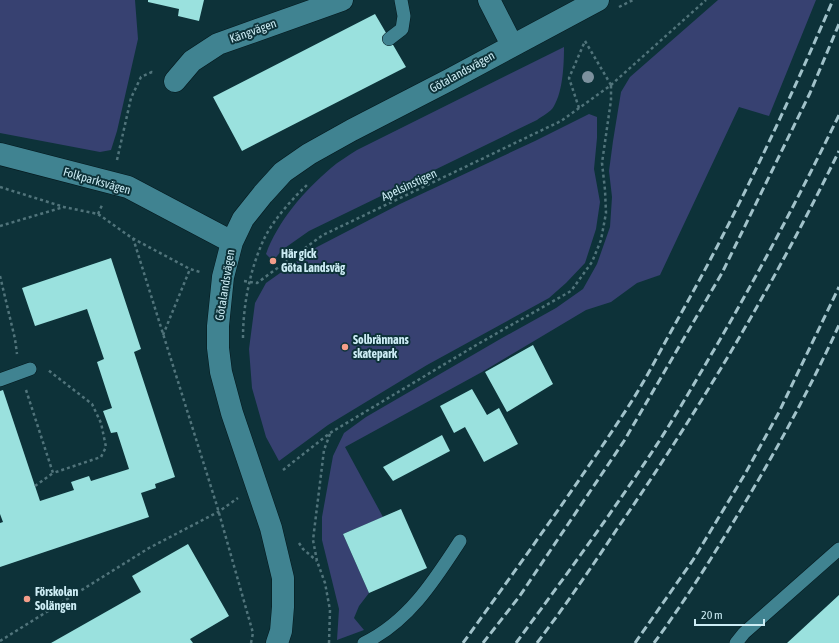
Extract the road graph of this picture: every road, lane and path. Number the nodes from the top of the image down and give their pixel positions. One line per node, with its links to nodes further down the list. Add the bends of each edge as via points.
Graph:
1 (342, 0): 8 (street, Kängvägen, via 218,44 192,61)
2 (401, 0): 6 (lane, via 404,16 402,29)
3 (489, 0): 7 (street)
4 (598, 0): 7 (street, Götalandsvägen)
5 (706, 0): 9 (path, Apelsinstigen)
6 (389, 39)
7 (512, 45): 18 (street, Götalandsvägen, via 352,130 283,172 243,219)
8 (175, 81): 12 (path, via 152,72 141,76 131,98)
9 (611, 85): 10 (path, Apelsinstigen); 10 (path, via 585,41 569,78); 27 (path, via 602,163 606,213 592,262 570,291)
10 (579, 108): 22 (path, Apelsinstigen, via 561,121 323,235 257,283)
11 (0, 154): 12 (street, Folkparksvägen)
12 (110, 182): 15 (path); 18 (street, Folkparksvägen, via 128,187)
13 (0, 187): 14 (path)
14 (64, 207): 15 (path); 16 (path)
15 (98, 214): 17 (path)
16 (0, 226)
17 (132, 238): 19 (path); 23 (path)
18 (232, 242): 21 (street, Götalandsvägen)
19 (190, 269): 21 (path); 23 (path)
20 (0, 276): 25 (path)
21 (223, 277): 22 (path); 39 (street, Götalandsvägen, via 218,326 221,372 232,413 271,528 283,578 281,631)
22 (250, 283): 24 (path, via 243,322)
23 (163, 335): 32 (path)
24 (243, 345)
25 (25, 371): 26 (lane); 29 (path); 29 (path, via 45,368 92,404 103,429 106,447 101,457)
26 (0, 380)
27 (330, 433): 28 (path); 36 (path, via 324,450 313,540)
28 (283, 470)
29 (53, 473): 30 (path)
30 (35, 486)
31 (244, 493): 32 (path)
32 (218, 512): 37 (path, via 149,548); 38 (path, via 253,633)
33 (294, 537): 36 (path)
34 (460, 541): 41 (lane, via 428,589 402,618 379,636)
35 (839, 550): 42 (lane, via 744,633)
36 (317, 561): 40 (path, via 325,583 330,610)
37 (0, 641)
38 (251, 643)
39 (277, 643)
40 (329, 643)
41 (364, 643)
42 (736, 643)

